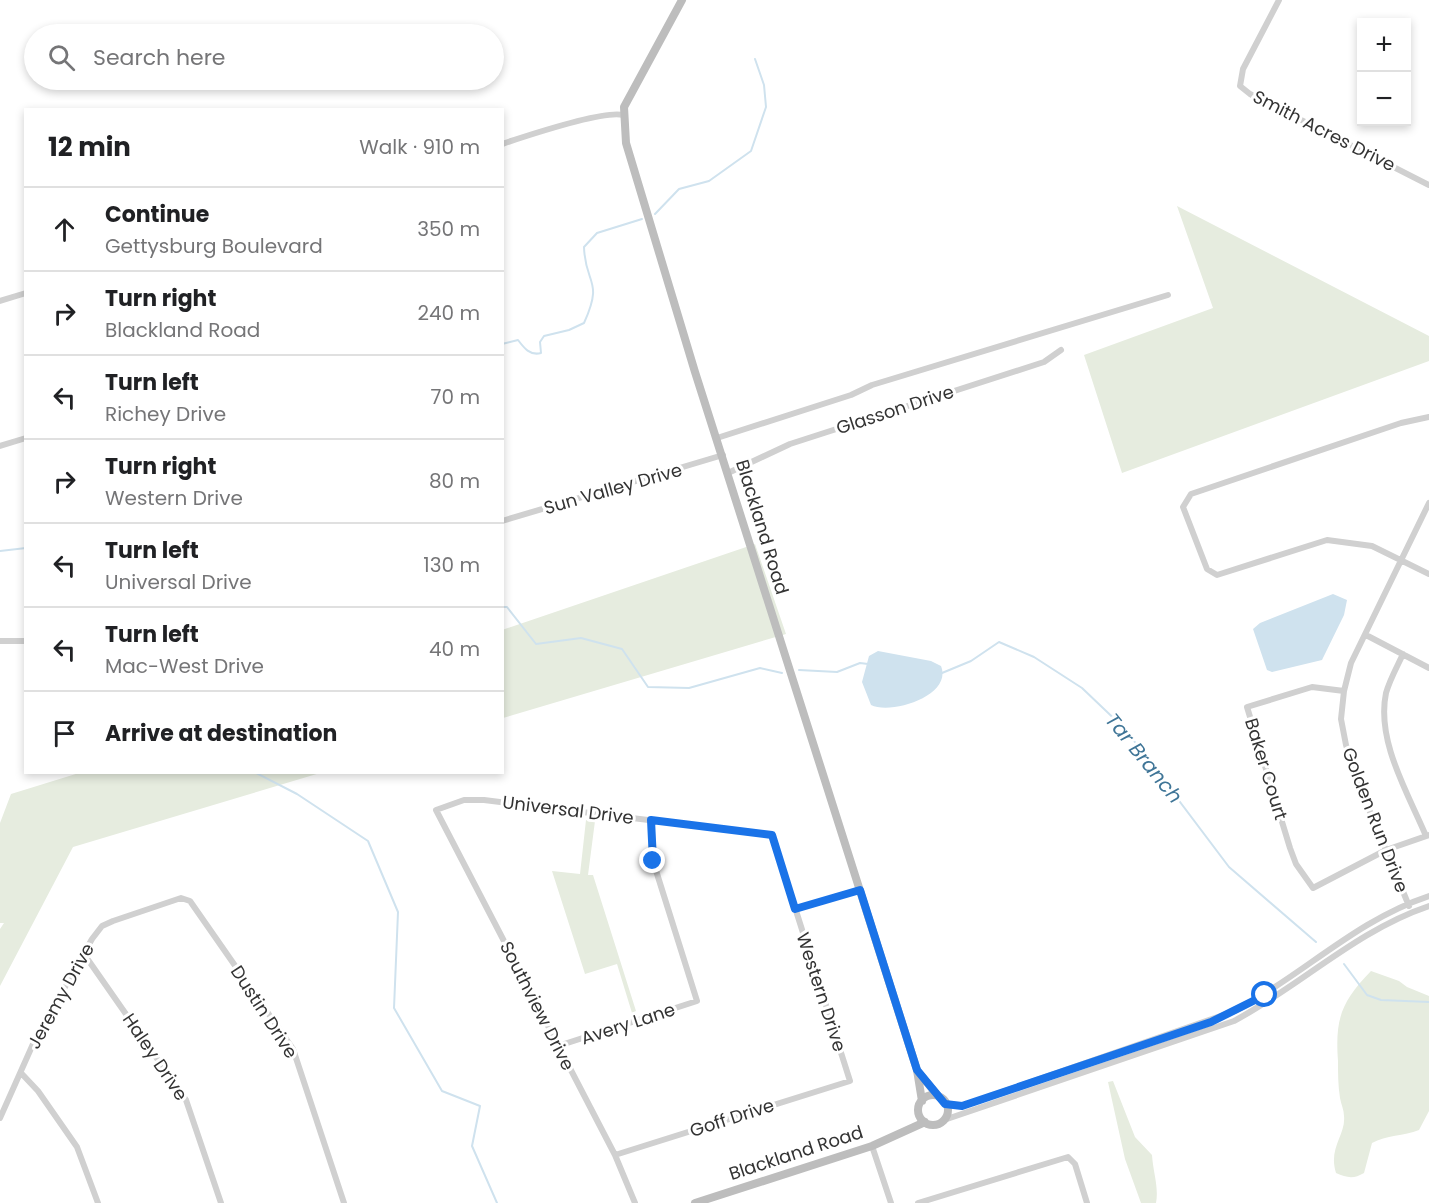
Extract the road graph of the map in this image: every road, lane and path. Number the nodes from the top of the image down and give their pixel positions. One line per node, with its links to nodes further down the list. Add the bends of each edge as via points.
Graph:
1 (681, 0): 3 (street, via 631,91)
2 (1279, 0): 5 (street, Smith Acres Drive, via 1243,69 1240,86)
3 (623, 115): 4 (street, via 593,119); 11 (street, Blackland Road, via 631,160)
4 (504, 143)
5 (1429, 185)
6 (24, 294): 8 (street)
7 (1168, 295): 11 (street, via 872,385)
8 (0, 301)
9 (1061, 350): 15 (street, Glasson Drive, via 1044,362 790,444)
10 (1429, 417): 18 (street, via 1191,494 1183,507 1207,569 1217,575 1327,540 1372,546)
11 (717, 438): 14 (street, Blackland Road)
12 (24, 439): 13 (street)
13 (0, 446)
14 (723, 455): 15 (street, Blackland Road); 17 (street, Sun Valley Drive)
15 (728, 473): 31 (street, Blackland Road)
16 (1429, 503): 18 (street, Golden Run Drive)
17 (504, 520)
18 (1403, 561): 19 (street); 20 (street, Golden Run Drive)
19 (1429, 574)
20 (1366, 635): 23 (street); 25 (street, Golden Run Drive, via 1351,663)
21 (0, 641): 22 (street)
22 (24, 641)
23 (1403, 654): 24 (street); 29 (street, via 1386,693 1386,733)
24 (1429, 668)
25 (1344, 691): 30 (street, Golden Run Drive, via 1341,719 1346,745); 30 (street, Baker Court, via 1305,689 1248,707 1290,848 1313,888)
26 (436, 810): 27 (street, Universal Drive, via 464,800 484,800); 44 (street, Southview Drive)
27 (651, 820): 28 (street, Universal Drive); 44 (street, Avery Lane, via 653,861 697,1001)
28 (772, 835): 36 (street, Western Drive)
29 (1427, 835): 30 (street)
30 (1386, 850): 34 (street, Golden Run Drive)
31 (860, 890): 36 (street); 46 (street, Blackland Road)
32 (1429, 897): 34 (street)
33 (187, 899): 38 (street, Jeremy Drive, via 165,902 102,926); 61 (street, Dustin Drive, via 293,1049)
34 (1407, 903): 37 (street, Golden Run Drive); 39 (street, via 1349,936)
35 (1429, 906): 37 (street)
36 (795, 909): 48 (street, Western Drive)
37 (1411, 912): 40 (street, via 1383,924)
38 (84, 954): 47 (street, Jeremy Drive, via 33,1044); 60 (street, Haley Drive, via 186,1100)
39 (1288, 979): 40 (street); 41 (street, via 1235,1011)
40 (1294, 986): 42 (street, via 1234,1021)
41 (1192, 1028): 42 (street); 43 (street)
42 (1195, 1036): 45 (street)
43 (1142, 1044): 45 (street); 49 (street, via 962,1106)
44 (558, 1047): 57 (street, Southview Drive)
45 (1145, 1053): 53 (street)
46 (917, 1070): 49 (street, Blackland Road); 50 (street, Blackland Road)
47 (22, 1074): 52 (street, Jeremy Drive); 59 (street, via 77,1148)
48 (850, 1081): 57 (street, Goff Drive)
49 (942, 1100): 50 (street, via 932,1096); 53 (street, via 947,1111)
50 (922, 1101): 51 (street)
51 (918, 1110): 54 (street); 55 (street, Blackland Road)
52 (0, 1118)
53 (944, 1120): 54 (street, via 936,1125)
54 (925, 1122): 55 (street, Blackland Road)
55 (905, 1129): 56 (street, Blackland Road)
56 (872, 1146): 58 (street, Blackland Road); 64 (street)
57 (615, 1155): 62 (street, Southview Drive)
58 (717, 1200): 63 (street, Blackland Road)
59 (98, 1203)
60 (220, 1203)
61 (344, 1203)
62 (635, 1203)
63 (695, 1203)
64 (891, 1203)
65 (918, 1203): 66 (street, via 1068,1157 1075,1164)
66 (1088, 1203)

